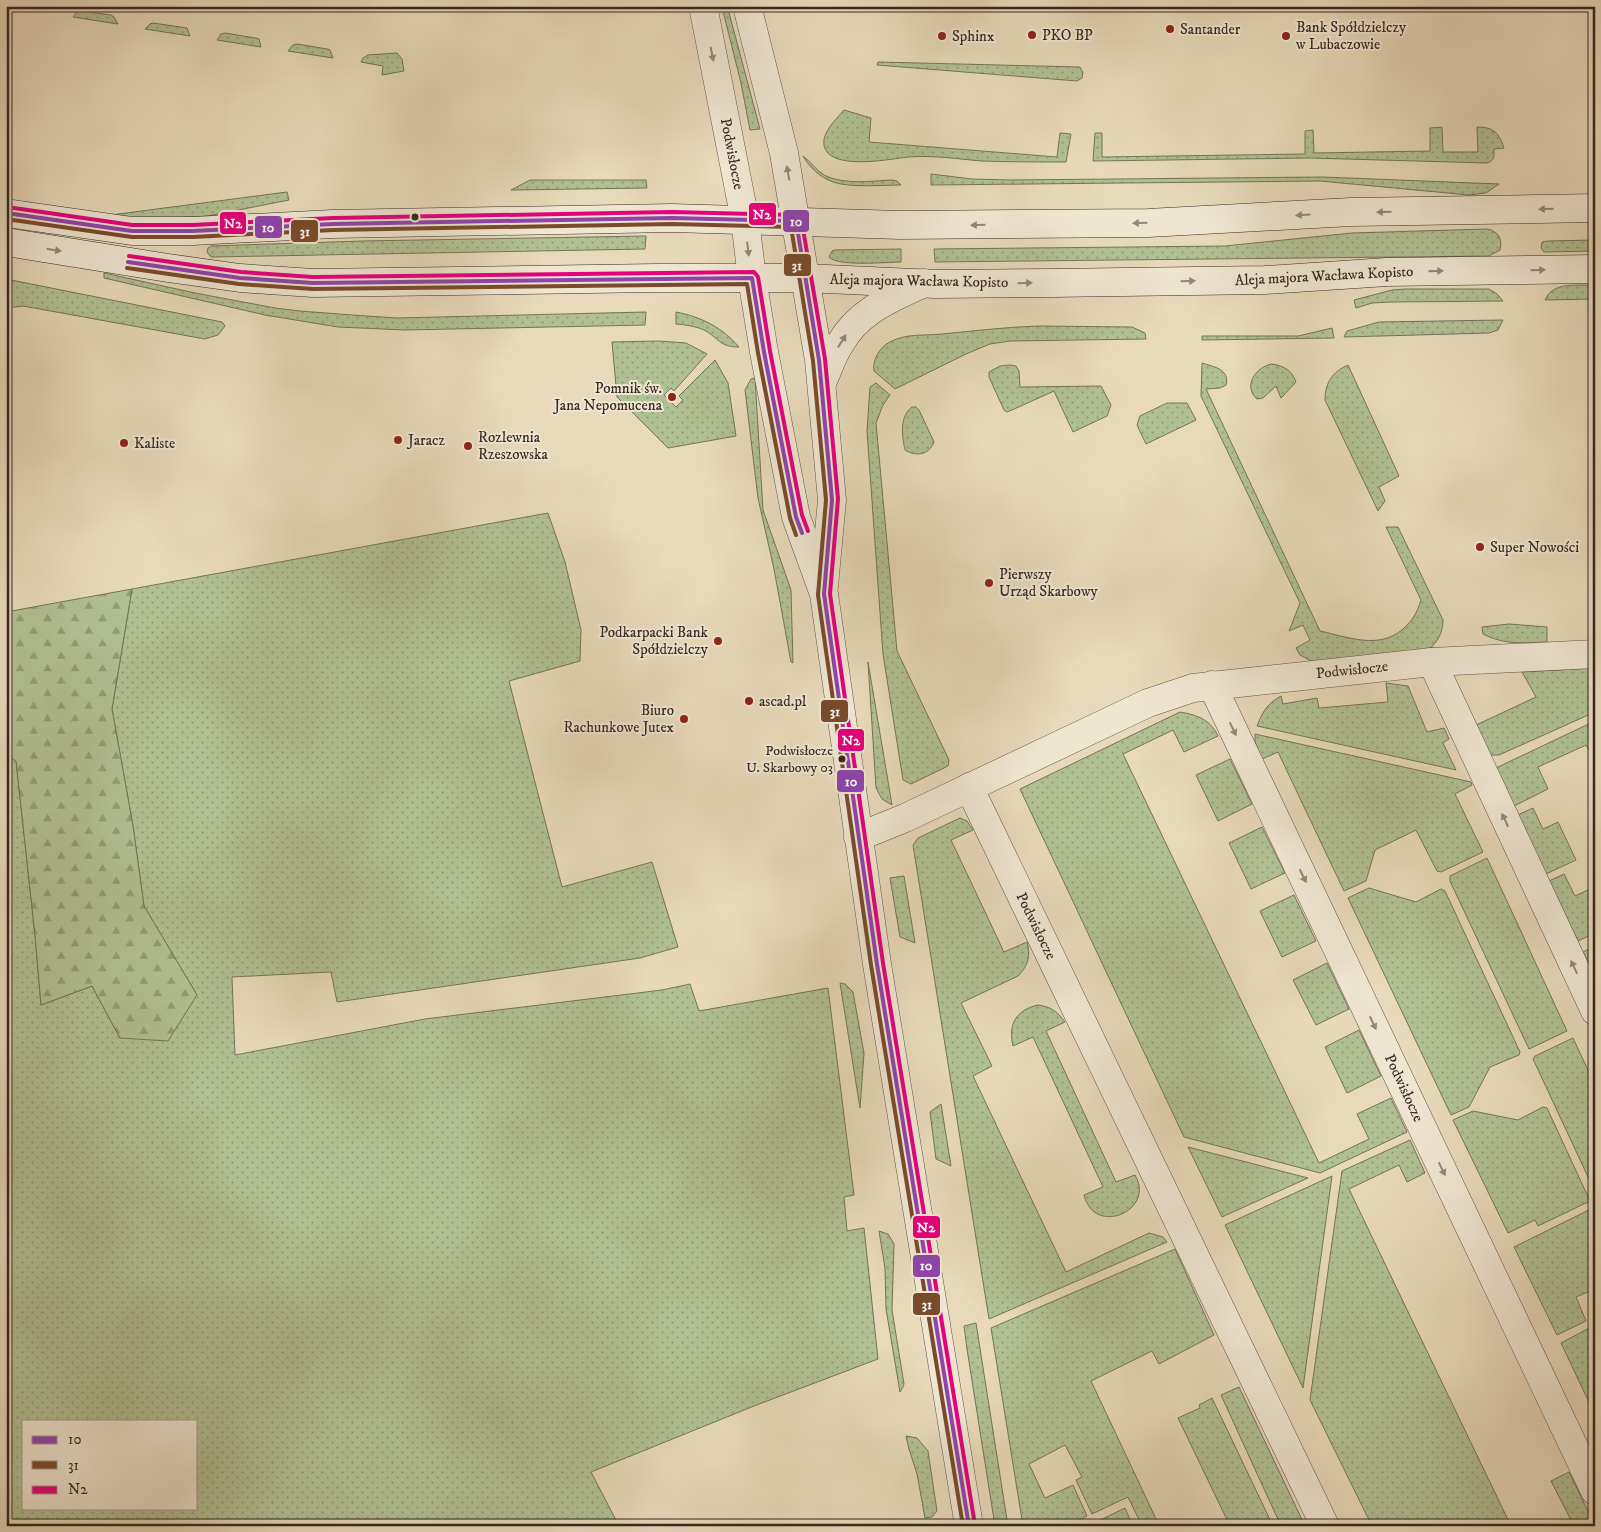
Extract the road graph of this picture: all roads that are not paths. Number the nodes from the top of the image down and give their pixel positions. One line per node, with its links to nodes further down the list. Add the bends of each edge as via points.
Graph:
1 (703, 6): 5 (street, Podwisłocze, one-way to 5)
2 (747, 6): 6 (street, Podwisłocze, one-way to 2, via 784,153)
3 (1595, 208): 6 (street, one-way to 6, via 1351,212 1148,222 900,225)
4 (6, 213): 5 (street, via 141,231 333,224 672,218)
5 (745, 220): 6 (street); 9 (street, Podwisłocze, one-way to 9)
6 (796, 221): 10 (street, Podwisłocze)
7 (6, 242): 9 (street, Aleja majora Wacława Kopisto, one-way to 9, via 240,278 304,282)
8 (1595, 269): 11 (street, Aleja majora Wacława Kopisto, one-way to 8, via 1265,280 1387,272)
9 (752, 278): 10 (street, Aleja majora Wacława Kopisto); 13 (street, Podwisłocze, via 796,517)
10 (805, 278): 11 (street, Aleja majora Wacława Kopisto); 12 (street, Podwisłocze)
11 (924, 283): 12 (street, one-way to 11, via 840,344 861,317 879,304)
12 (822, 385): 13 (street, Podwisłocze, via 832,500)
13 (824, 594): 18 (street, Podwisłocze)
14 (1595, 654): 15 (street, Podwisłocze)
15 (1432, 662): 16 (street, Podwisłocze); 19 (street, one-way to 15)
16 (1212, 685): 17 (street, Podwisłocze, via 1148,703); 20 (street, Podwisłocze, one-way to 20)
17 (969, 786): 18 (street, Podwisłocze, via 905,818); 22 (street, Podwisłocze)
18 (858, 836): 21 (street, Podwisłocze)
19 (1595, 1011)
20 (1595, 1491)
21 (968, 1526)
22 (1325, 1526)

